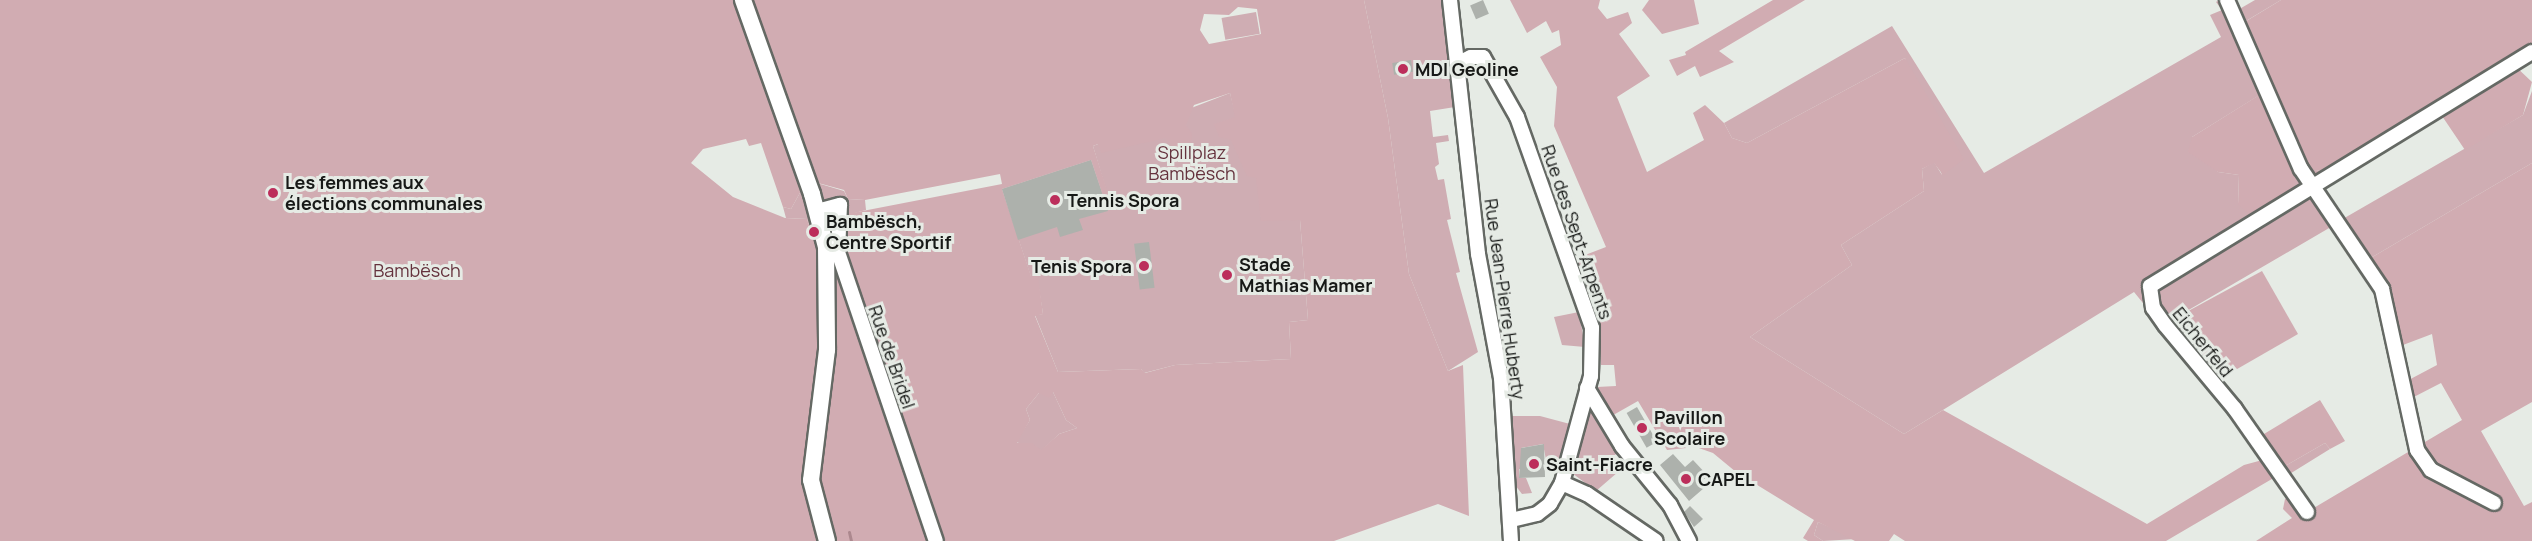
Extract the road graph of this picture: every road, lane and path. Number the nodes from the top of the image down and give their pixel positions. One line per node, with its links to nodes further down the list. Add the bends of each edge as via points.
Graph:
1 (743, 0): 7 (main road)
2 (1450, 0): 5 (street)
3 (2228, 0): 6 (street)
4 (2532, 51): 6 (street, Eicherfeld)
5 (1459, 63): 8 (street, Rue des Sept-Arpents, via 1471,57 1484,57 1524,134 1592,328); 12 (street, Rue Jean-Pierre Huberty, via 1478,254 1501,378)
6 (2310, 184): 10 (street, via 2382,289 2403,397 2425,464); 11 (street, Eicherfeld, via 2155,280 2150,293 2165,325 2235,409)
7 (817, 211): 13 (main road, via 826,247 828,340 811,480); 14 (street, Rue de Bridel, via 840,205 837,252)
8 (1587, 388): 9 (street, Rue des Sept-Arpents); 17 (street, via 1622,446 1671,505)
9 (1562, 483): 12 (street, Rue des Sept-Arpents, via 1550,504 1537,514); 16 (street, via 1587,494)
10 (2494, 503)
11 (2307, 512)
12 (1511, 520): 15 (street, Rue Jean-Pierre Huberty)
13 (827, 541)
14 (936, 541)
15 (1511, 541)
16 (1656, 541)
17 (1689, 541)

